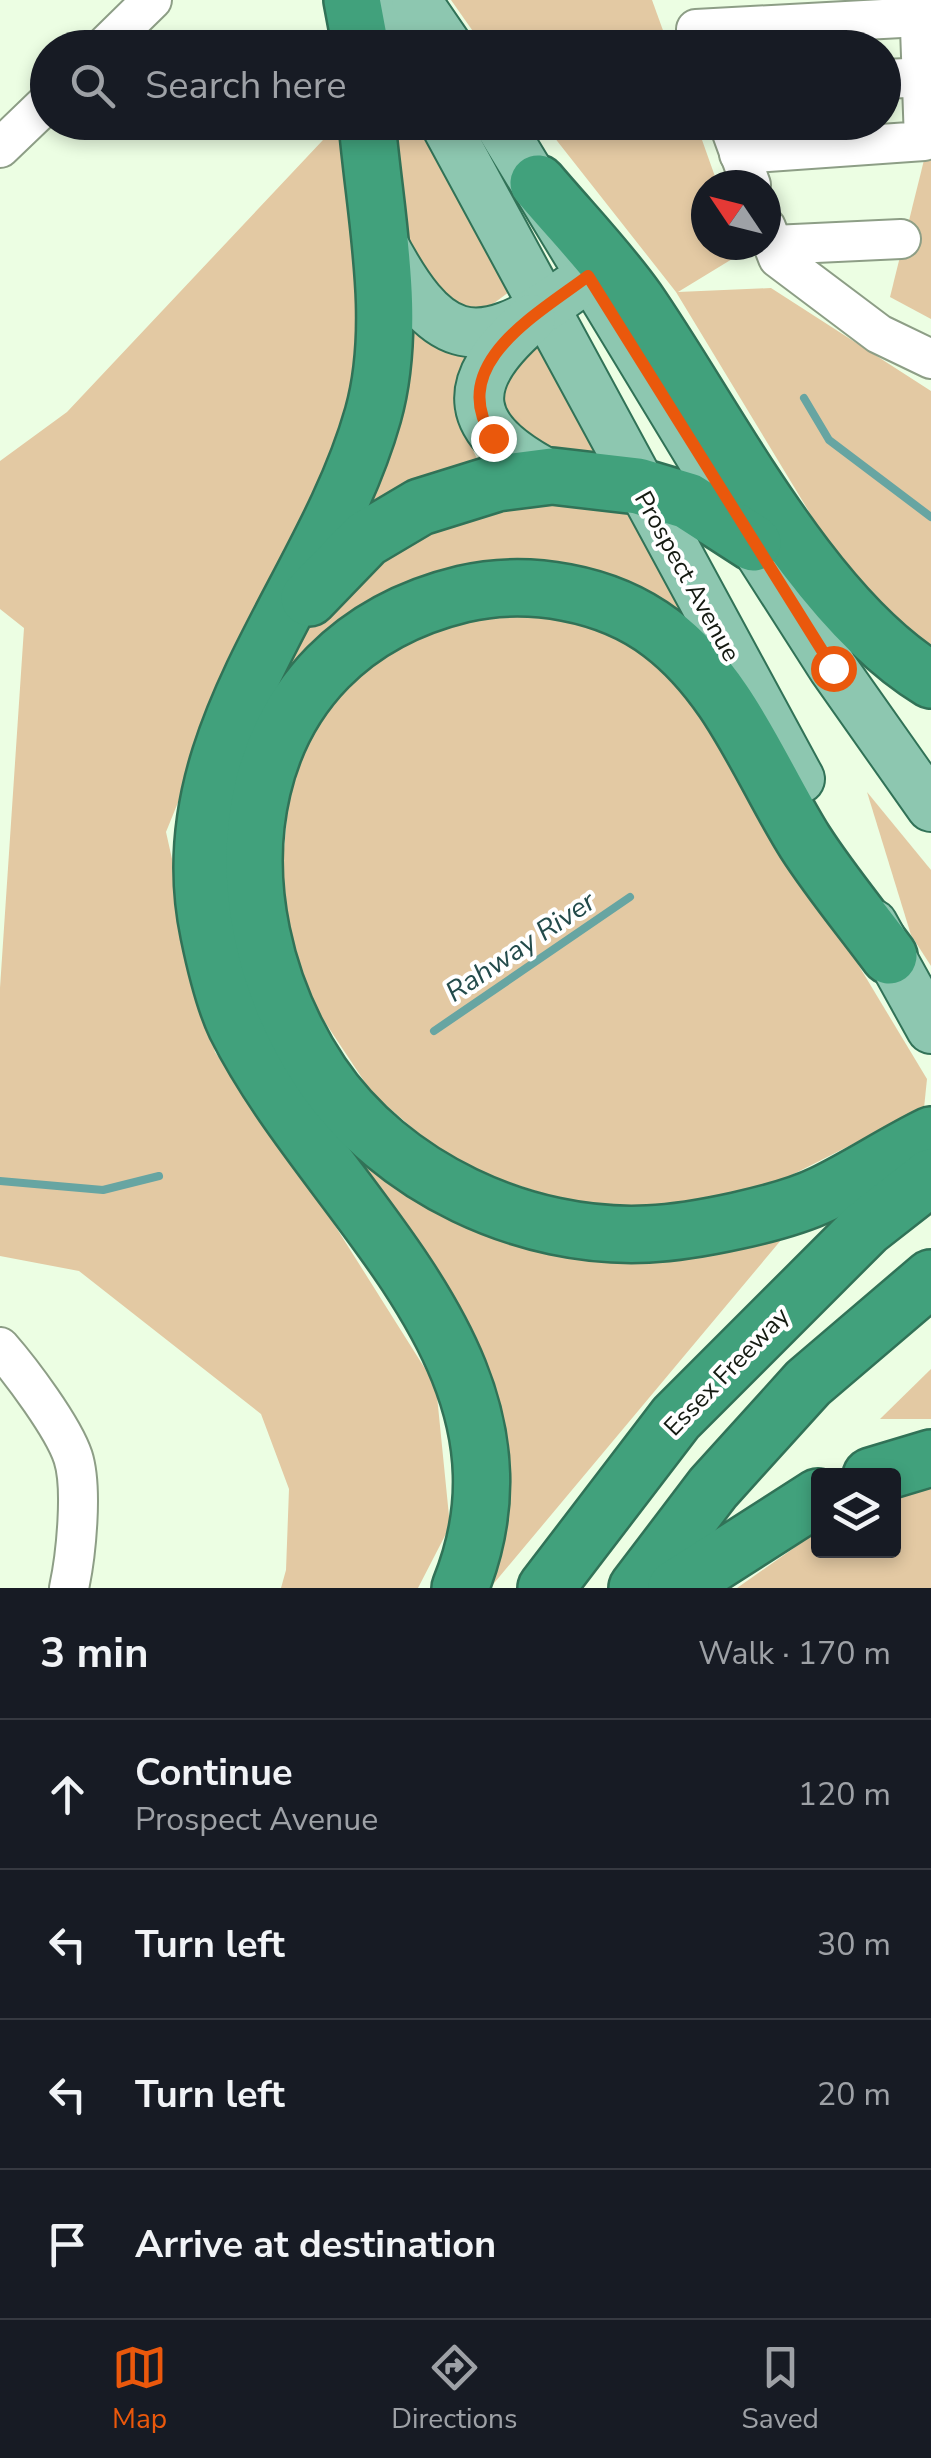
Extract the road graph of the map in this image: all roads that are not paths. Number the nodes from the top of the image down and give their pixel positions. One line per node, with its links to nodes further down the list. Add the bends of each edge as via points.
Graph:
1 (152, 0): 7 (street)
2 (352, 0): 8 (highway)
3 (381, 0): 9 (main road)
4 (416, 0): 10 (main road)
5 (920, 8): 6 (street); 11 (street)
6 (695, 25)
7 (122, 30)
8 (358, 30)
9 (395, 30)
10 (437, 30)
11 (926, 77): 12 (street); 18 (street, via 924,141)
12 (901, 78)
13 (30, 119): 17 (street)
14 (369, 140): 21 (highway)
15 (454, 140): 25 (main road, Prospect Avenue)
16 (510, 140): 19 (main road)
17 (0, 148)
18 (739, 154)
19 (538, 183): 24 (main road); 31 (highway, via 634,297 810,564 882,644)
20 (781, 236): 22 (street)
21 (380, 237): 25 (main road, via 421,308 460,333 486,334); 30 (highway, via 382,369 373,414 352,473)
22 (902, 239)
23 (781, 260): 26 (street, via 894,341)
24 (588, 276): 25 (main road); 29 (main road)
25 (546, 308): 27 (main road, via 484,368 478,416 493,438); 28 (main road, Prospect Avenue)
26 (931, 359)
27 (552, 476): 28 (highway); 30 (highway, via 497,483 420,507 366,539)
28 (638, 486): 29 (highway, via 688,501); 33 (main road, Prospect Avenue, via 786,751)
29 (753, 543): 32 (main road)
30 (256, 663): 43 (highway, via 226,732 206,804 208,932 234,1022 262,1072 422,1296 463,1374 482,1478 477,1532)
31 (931, 680)
32 (931, 806)
33 (889, 956): 34 (main road, Prospect Avenue); 35 (highway, via 806,843 726,703 694,662 658,631 580,596 488,588 401,614 363,636 320,676 280,730 262,778 253,832 256,893 265,956 288,1012 322,1076 372,1131 468,1197 534,1223 593,1234 651,1234 818,1196)
34 (931, 1029)
35 (931, 1135)
36 (931, 1177): 44 (highway, Essex Freeway, via 866,1228 676,1418)
37 (931, 1278): 45 (highway, via 808,1384 713,1488)
38 (0, 1347): 42 (street, via 73,1458 77,1549)
39 (931, 1458): 40 (highway)
40 (898, 1468)
41 (811, 1501): 46 (highway)
42 (68, 1588)
43 (460, 1588)
44 (546, 1588)
45 (637, 1588)
46 (676, 1588)

